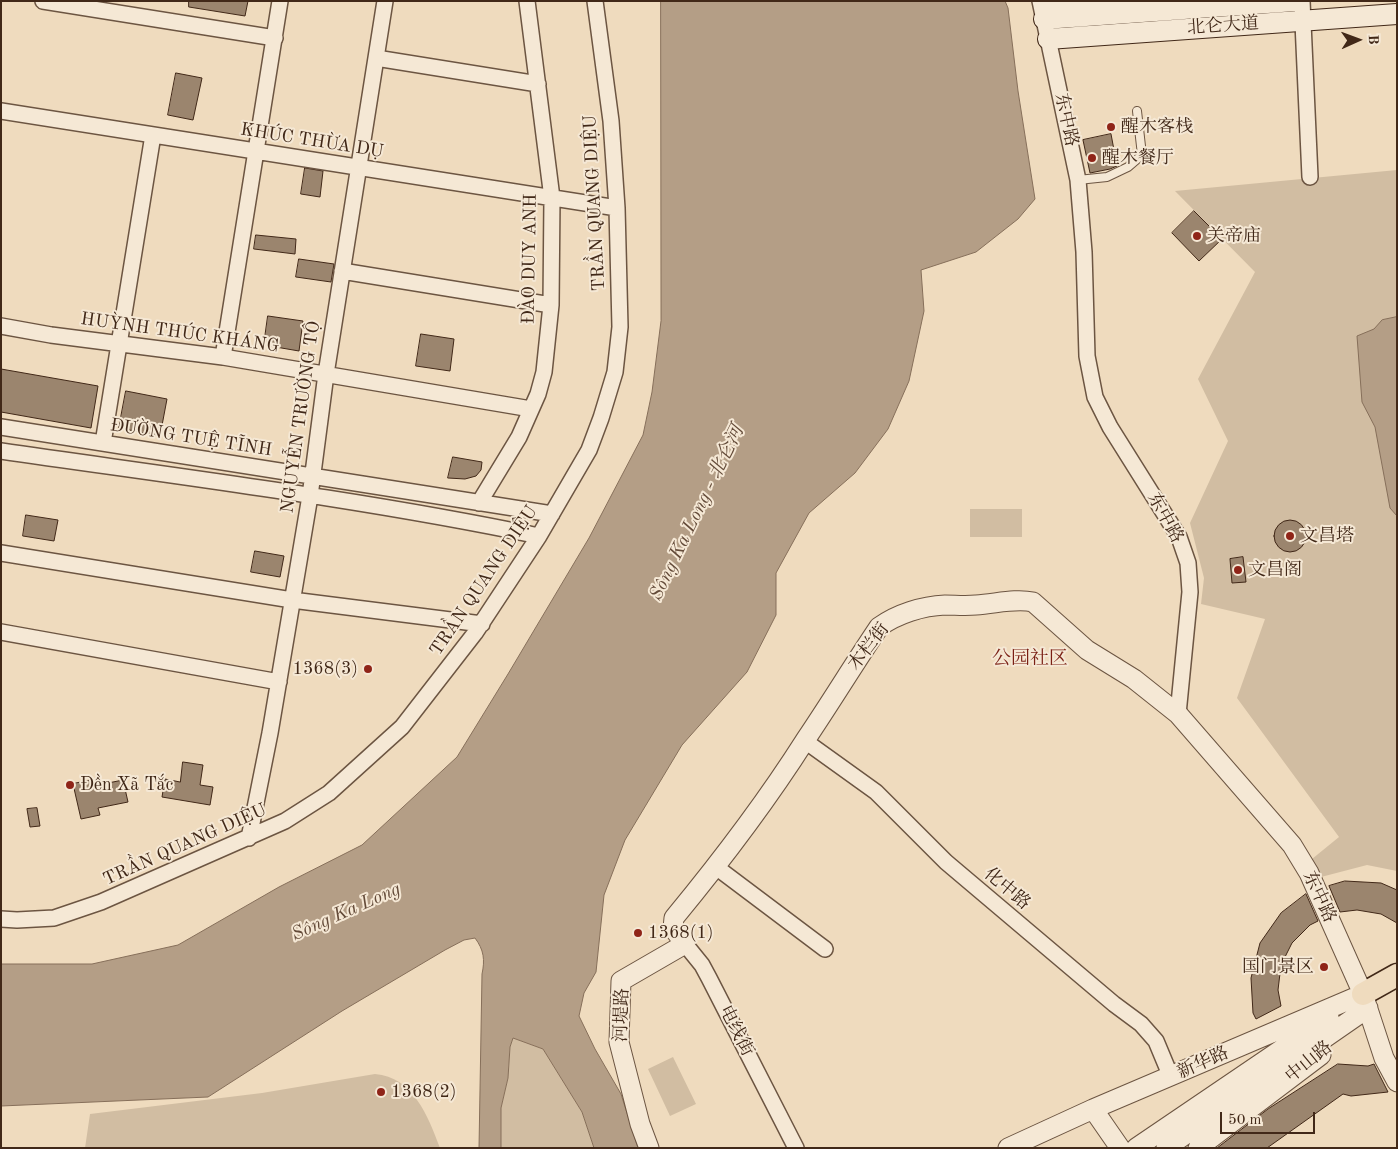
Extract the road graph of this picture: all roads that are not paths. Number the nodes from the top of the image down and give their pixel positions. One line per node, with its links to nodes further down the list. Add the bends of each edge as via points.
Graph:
1 (44, 1): 12 (street)
2 (280, 1): 12 (street)
3 (385, 1): 14 (street, NGUYỄN TRƯỜNG TỘ)
4 (527, 1): 15 (street, ĐÀO DUY ANH)
5 (594, 1): 24 (street, TRẦN QUANG DIỆU, via 611,121)
6 (1149, 1): 8 (street)
7 (1295, 1): 8 (main road, 北仑大道)
8 (1042, 10): 13 (street, 东中路)
9 (1397, 14): 10 (main road, 北仑大道)
10 (1303, 17): 11 (street); 13 (main road, 北仑大道); 21 (street)
11 (1397, 24)
12 (275, 38): 19 (street)
13 (1049, 43): 22 (street, 东中路)
14 (376, 58): 15 (street); 20 (street, NGUYỄN TRƯỜNG TỘ)
15 (538, 84): 23 (street, ĐÀO DUY ANH)
16 (1, 111): 18 (street, KHÚC THỪA DỤ)
17 (1138, 111): 22 (lane, via 1142,156 1107,177)
18 (152, 135): 19 (street, KHÚC THỪA DỤ); 28 (street)
19 (256, 151): 20 (street, KHÚC THỪA DỤ); 29 (street)
20 (359, 168): 23 (street, KHÚC THỪA DỤ); 25 (street, NGUYỄN TRƯỜNG TỘ)
21 (1310, 176)
22 (1078, 180): 45 (street, 东中路, via 1087,356 1095,397 1110,427 1179,536 1188,563 1190,592)
23 (552, 198): 24 (street, KHÚC THỪA DỤ); 26 (street, ĐÀO DUY ANH)
24 (617, 208): 38 (street, TRẦN QUANG DIỆU, via 620,326 615,372 590,450)
25 (342, 270): 26 (street); 30 (street, NGUYỄN TRƯỜNG TỘ)
26 (550, 305): 31 (street, ĐÀO DUY ANH, via 544,372)
27 (1, 326): 28 (street, HUỲNH THÚC KHÁNG)
28 (119, 343): 29 (street, HUỲNH THÚC KHÁNG); 33 (street)
29 (223, 357): 30 (street, HUỲNH THÚC KHÁNG)
30 (326, 374): 31 (street, HUỲNH THÚC KHÁNG); 35 (street, NGUYỄN TRƯỜNG TỘ)
31 (531, 409): 37 (street, ĐÀO DUY ANH, via 519,437)
32 (2, 427): 33 (street, ĐƯỜNG TUỆ TĨNH); 34 (street)
33 (103, 443): 35 (street, ĐƯỜNG TUỆ TĨNH)
34 (1, 450): 36 (street)
35 (312, 476): 36 (street, NGUYỄN TRƯỜNG TỘ); 37 (street, ĐƯỜNG TUỆ TĨNH)
36 (310, 496): 39 (street); 41 (street, NGUYỄN TRƯỜNG TỘ)
37 (479, 503): 38 (street, ĐƯỜNG TUỆ TĨNH)
38 (552, 514): 39 (street, TRẦN QUANG DIỆU)
39 (539, 536): 42 (street, TRẦN QUANG DIỆU)
40 (1, 553): 41 (street)
41 (292, 600): 42 (street); 44 (street, NGUYỄN TRƯỜNG TỘ)
42 (482, 624): 47 (street, TRẦN QUANG DIỆU, via 402,727 371,756 329,793 285,822)
43 (1, 632): 44 (street)
44 (279, 682): 47 (street, NGUYỄN TRƯỜNG TỘ)
45 (1178, 714): 46 (street, 木栏街, via 1134,679 1087,650 1033,602 943,605 908,612 879,627); 55 (street, 东中路, via 1292,845 1309,873)
46 (806, 741): 48 (street, 木栏街); 56 (street, 化中路, via 876,792 946,862 1148,1031 1156,1041)
47 (248, 838): 50 (street, TRẦN QUANG DIỆU, via 101,902 54,918)
48 (716, 867): 49 (street, 木栏街); 52 (street)
49 (674, 918): 51 (street, 电线街, via 673,928)
50 (1, 919)
51 (685, 944): 60 (street, 河堤路, via 621,981 619,1042); 61 (street, 电线街, via 705,971)
52 (825, 949)
53 (1397, 974): 55 (main road, 新华路)
54 (1397, 992): 55 (main road, 新华路)
55 (1365, 1001): 56 (street, 新华路); 57 (street, 东中路, via 1384,1058); 58 (street); 66 (street, 中山路, via 1327,1050)
56 (1171, 1077): 59 (street, 新华路)
57 (1397, 1082)
58 (1244, 1084): 64 (street); 65 (street)
59 (1093, 1109): 62 (street, 新华路); 63 (street)
60 (649, 1148)
61 (796, 1148)
62 (1008, 1148)
63 (1120, 1148)
64 (1136, 1148)
65 (1166, 1148)
66 (1198, 1148)

